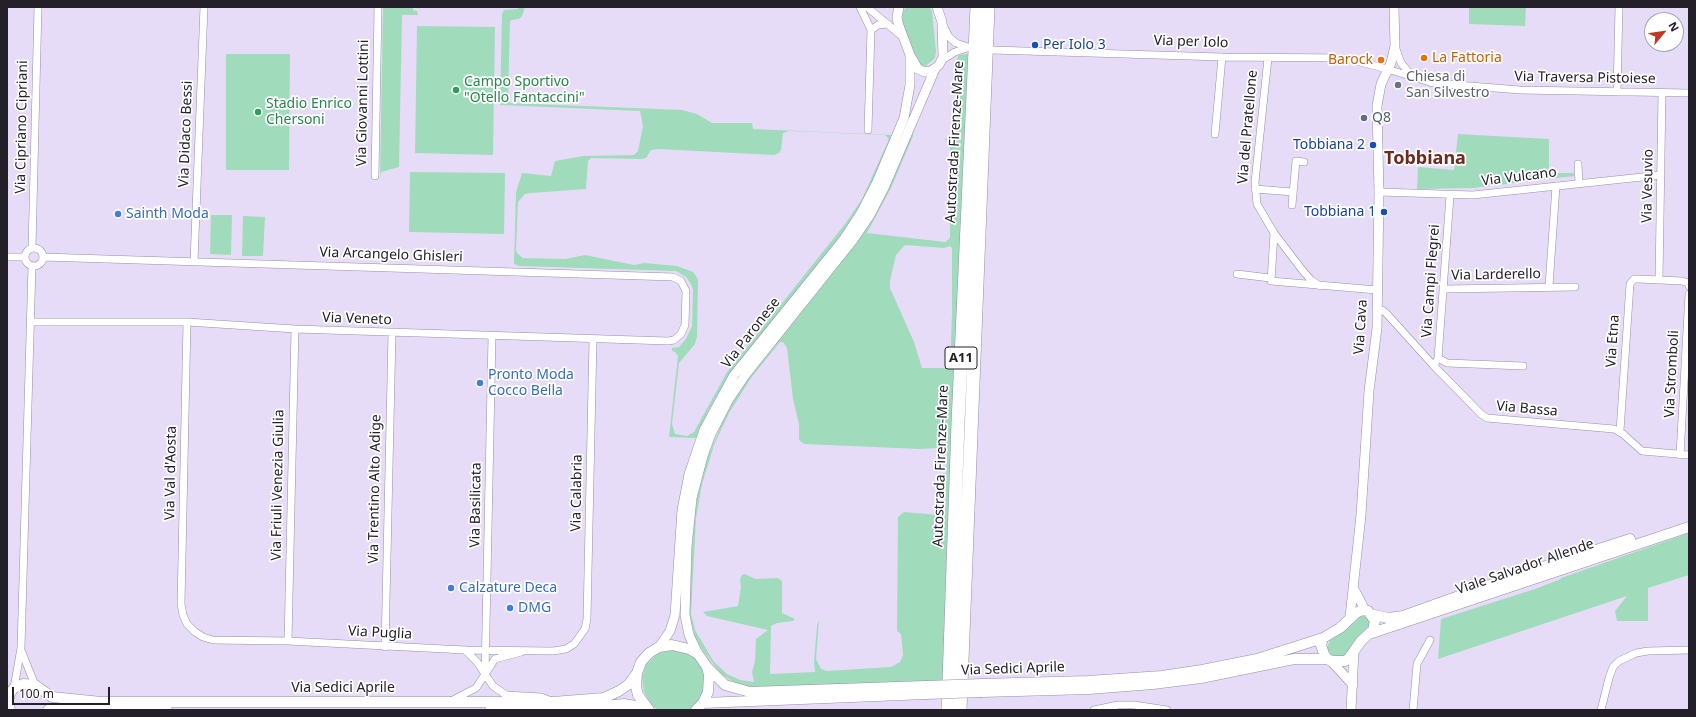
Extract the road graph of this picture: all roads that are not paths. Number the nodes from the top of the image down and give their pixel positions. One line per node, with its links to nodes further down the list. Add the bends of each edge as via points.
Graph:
1 (38, 7): 42 (street, Via Cipriano Cipriani)
2 (204, 7): 46 (street, Via Didaco Bessi)
3 (378, 7): 33 (street, Via Giovanni Lottini)
4 (860, 7): 14 (street)
5 (867, 7): 13 (street)
6 (900, 7): 15 (street, via 897,18)
7 (937, 7): 12 (street)
8 (977, 7): 109 (highway, Autostrada Firenze-Mare / A11)
9 (988, 7): 110 (highway, Autostrada Firenze-Mare / A11)
10 (1394, 7): 16 (street, Via Cava)
11 (1619, 7): 25 (street)
12 (942, 22): 21 (street); 21 (street, via 949,37 956,43 968,47)
13 (888, 24): 14 (street, via 878,25); 15 (street)
14 (871, 30): 28 (street)
15 (904, 38): 18 (street)
16 (1395, 46): 23 (street, Via Cava); 24 (street, via 1401,64)
17 (992, 50): 19 (street, Via per Iolo)
18 (910, 55): 22 (street, via 921,71); 84 (street, Via Paronese, via 910,85 904,118 862,213 734,375 704,430 689,474 682,510 675,615 670,631)
19 (1222, 57): 20 (street, Via per Iolo); 29 (street)
20 (1268, 58): 23 (street, Via per Iolo, via 1345,58); 36 (street, Via del Pratellone)
21 (942, 60): 22 (street, Via Paronese)
22 (935, 69): 91 (street, Via Paronese, via 870,215 746,374 729,399 709,440 692,498 687,547 685,615 689,635)
23 (1387, 69): 24 (street, Via Traversa Pistoiese); 38 (street, Via Cava, via 1377,106)
24 (1414, 77): 25 (street, Via Traversa Pistoiese, via 1433,83 1502,89)
25 (1617, 92): 26 (street, Via Traversa Pistoiese)
26 (1662, 93): 27 (street, Via Traversa Pistoiese); 32 (street, Via Vesuvio)
27 (1689, 93)
28 (868, 130)
29 (1215, 134)
30 (1304, 162): 37 (street, via 1296,161)
31 (1578, 164): 34 (street)
32 (1661, 175): 34 (street, Via Vulcano); 50 (street, Via Vesuvio)
33 (375, 176)
34 (1579, 183): 35 (street, Via Vulcano)
35 (1556, 186): 39 (street, Via Vulcano, via 1473,196); 52 (street, Via Larderello)
36 (1255, 189): 37 (street); 41 (street, Via del Pratellone, via 1260,212)
37 (1293, 192): 40 (street)
38 (1379, 192): 39 (street, Via Vulcano); 56 (street, Via Cava)
39 (1450, 196): 55 (street, Via Campi Flegrei)
40 (1292, 205)
41 (1274, 233): 49 (street); 51 (street, Via del Pratellone, via 1303,271)
42 (32, 248): 44 (street); 45 (street, via 40,250)
43 (7, 257): 44 (street)
44 (25, 257): 47 (street, via 27,263)
45 (44, 257): 46 (street, Via Arcangelo Ghisleri); 47 (street, via 40,264)
46 (194, 262): 63 (street, Via Arcangelo Ghisleri, via 673,277 681,281 686,291 685,325)
47 (32, 266): 59 (street)
48 (1237, 274): 49 (street)
49 (1270, 278): 51 (street, via 1274,283)
50 (1659, 280): 53 (street, via 1686,282); 69 (street, Via Etna, via 1634,279 1630,284)
51 (1320, 286): 56 (street)
52 (1549, 286): 54 (street, Via Larderello); 55 (street, Via Larderello)
53 (1689, 286)
54 (1575, 287)
55 (1444, 288): 66 (street, Via Campi Flegrei)
56 (1377, 290): 58 (street, Via Cava)
57 (1689, 294): 70 (street, Via Stromboli)
58 (1377, 310): 67 (street, Via Bassa, via 1386,313); 74 (street, Via Cava)
59 (31, 322): 60 (street, Via Veneto); 85 (street)
60 (187, 322): 61 (street, Via Veneto); 77 (street, Via Val d'Aosta, via 181,604)
61 (295, 329): 62 (street, Via Veneto); 80 (street, Via Friuli Venezia Giulia)
62 (392, 333): 64 (street, Via Veneto); 83 (street, Via Trentino Alto Adige)
63 (682, 334): 65 (street, Via Veneto, via 668,341)
64 (492, 336): 65 (street, Via Veneto); 86 (street, Via Basilicata)
65 (593, 339): 82 (street, Via Calabria, via 587,619 585,629)
66 (1438, 358): 67 (street, Via Campi Flegrei); 68 (street, via 1447,363)
67 (1434, 366): 69 (street, Via Bassa, via 1487,418)
68 (1523, 366)
69 (1620, 431): 70 (street, via 1642,451)
70 (1680, 455): 71 (street)
71 (1689, 455)
72 (1689, 520): 75 (main road, Viale Salvador Allende, via 1515,576 1403,616 1388,618)
73 (1689, 527): 78 (main road, Viale Salvador Allende)
74 (1354, 589): 75 (street); 76 (street, Via Cava)
75 (1368, 612): 76 (main road, Via Sedici Aprile, via 1356,613); 78 (main road, via 1375,624)
76 (1350, 617): 79 (main road, Via Sedici Aprile, via 1340,628)
77 (187, 624): 80 (street, Via Puglia, via 195,632 213,640)
78 (1369, 634): 90 (main road, Via Sedici Aprile)
79 (1323, 638): 92 (main road, via 1322,650); 98 (main road, Via Sedici Aprile, via 1244,662 1162,676)
80 (288, 640): 83 (street, Via Puglia)
81 (1430, 640): 114 (street, via 1417,664)
82 (574, 644): 88 (street, Via Puglia, via 560,650)
83 (385, 647): 87 (street, Via Puglia)
84 (659, 647): 91 (main road, via 683,646); 94 (main road, Via Sedici Aprile, via 645,657)
85 (21, 648): 97 (street); 100 (street)
86 (486, 649): 87 (street, Via Puglia); 88 (street, Via Puglia); 95 (street, Via Basilicata)
87 (465, 650): 95 (street)
88 (531, 650): 95 (street, via 495,659)
89 (1689, 650): 115 (street, via 1648,651 1636,653 1619,661 1613,667)
90 (1354, 651): 92 (main road, Via Sedici Aprile, via 1345,661); 96 (street)
91 (698, 654): 93 (main road, Via Sedici Aprile)
92 (1330, 660): 96 (street); 98 (main road, Via Sedici Aprile, via 1294,659 1201,678 1153,684 1089,689)
93 (707, 667): 99 (main road, Via Sedici Aprile, via 725,685 750,692); 103 (main road, Via Sedici Aprile, via 710,685)
94 (637, 673): 102 (main road, Via Sedici Aprile, via 629,684 604,698); 104 (main road, via 637,691)
95 (485, 675): 101 (street, via 476,688); 102 (street, via 493,686 506,695 541,697)
96 (1353, 685): 113 (street)
97 (39, 688): 100 (main road, Via Sedici Aprile, via 23,684); 101 (main road, Via Sedici Aprile, via 52,697 101,702); 106 (main road, via 46,700)
98 (982, 688): 99 (main road, Via Sedici Aprile, bridge)
99 (926, 690): 103 (main road, Via Sedici Aprile)
100 (10, 692): 105 (main road)
101 (447, 702): 102 (main road, Via Sedici Aprile)
102 (553, 702)
103 (700, 706)
104 (648, 709): 108 (main road, via 624,704)
105 (10, 710)
106 (46, 710): 107 (main road)
107 (167, 710)
108 (490, 710)
109 (948, 710)
110 (960, 710)
111 (1094, 710): 112 (street, via 1124,705)
112 (1167, 710)
113 (1351, 710)
114 (1412, 710)
115 (1601, 710)

